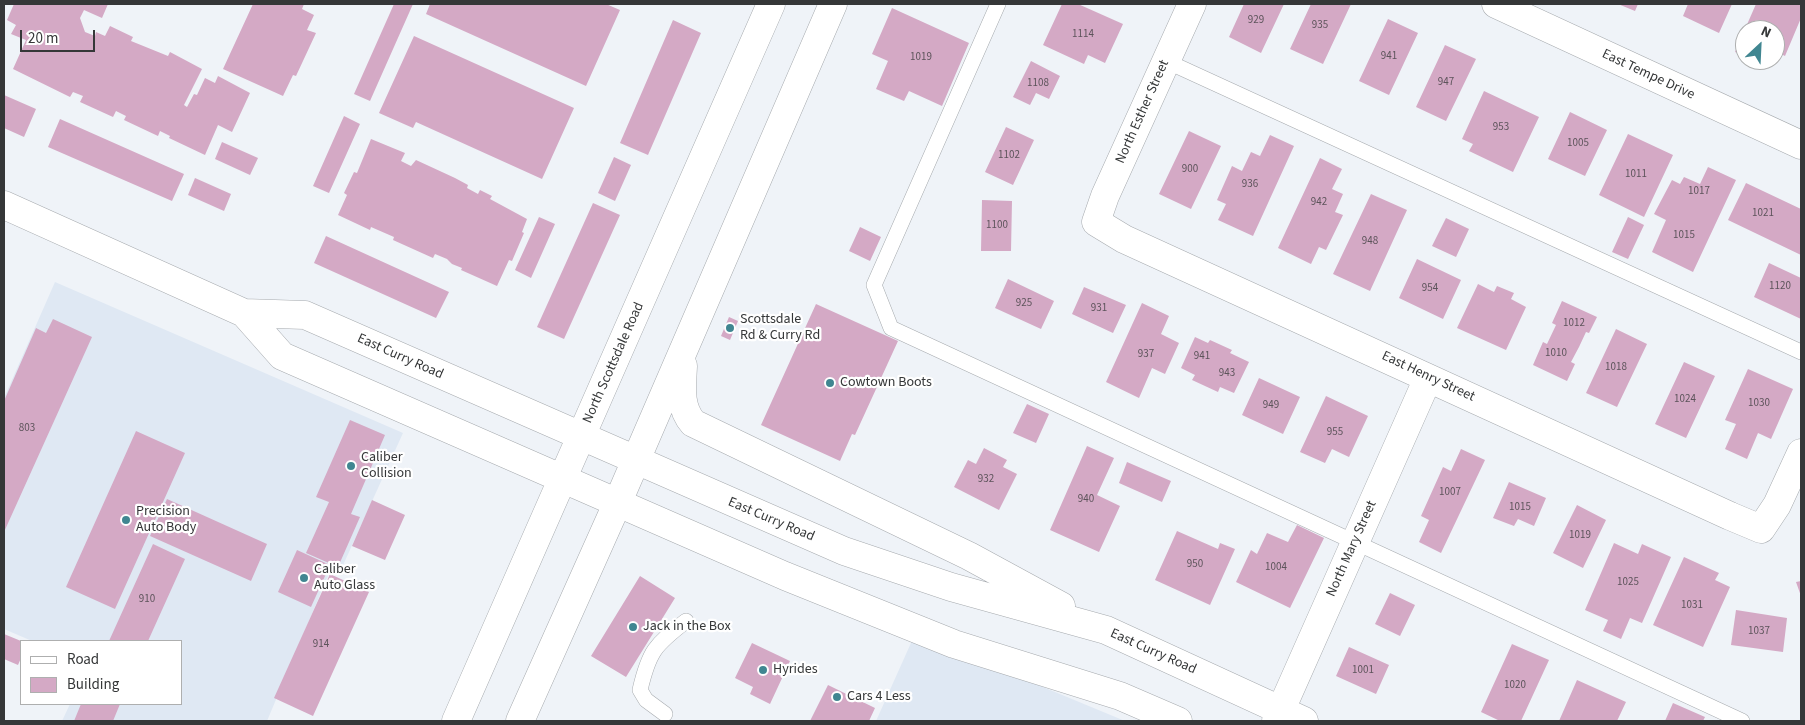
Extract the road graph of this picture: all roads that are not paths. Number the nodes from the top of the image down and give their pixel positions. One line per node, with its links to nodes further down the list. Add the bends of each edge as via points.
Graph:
1 (771, 4): 14 (main road, North Scottsdale Road)
2 (833, 4): 11 (main road)
3 (998, 4): 19 (lane, via 874,285 891,328)
4 (1192, 4): 6 (main road, North Esther Street)
5 (1496, 4): 7 (main road, East Tempe Drive)
6 (1166, 61): 9 (main road, North Esther Street); 12 (lane)
7 (1801, 145)
8 (4, 205): 10 (main road, East Curry Road)
9 (1096, 222): 13 (main road, East Henry Street, via 1124,239)
10 (244, 313): 14 (main road, East Curry Road, via 305,315); 17 (main road, East Curry Road, via 282,356)
11 (684, 352): 16 (main road); 21 (main road, via 682,402 693,423 969,556)
12 (1801, 352)
13 (1428, 378): 15 (main road, East Henry Street, via 1761,529 1777,505); 19 (main road, North Mary Street)
14 (581, 437): 16 (main road, East Curry Road); 17 (main road, North Scottsdale Road)
15 (1801, 453)
16 (635, 461): 18 (main road); 21 (main road, East Curry Road, via 844,551 951,587)
17 (561, 478): 18 (main road, East Curry Road); 24 (main road, North Scottsdale Road)
18 (618, 504): 25 (main road); 26 (main road, East Curry Road, via 954,644 1120,696)
19 (1354, 543): 23 (main road, North Mary Street); 27 (lane)
20 (686, 622): 22 (lane, via 659,642 647,664 640,690 646,700)
21 (1106, 630): 23 (main road, East Curry Road)
22 (665, 714)
23 (1287, 718)
24 (456, 721)
25 (520, 721)
26 (1178, 721)
27 (1742, 721)

